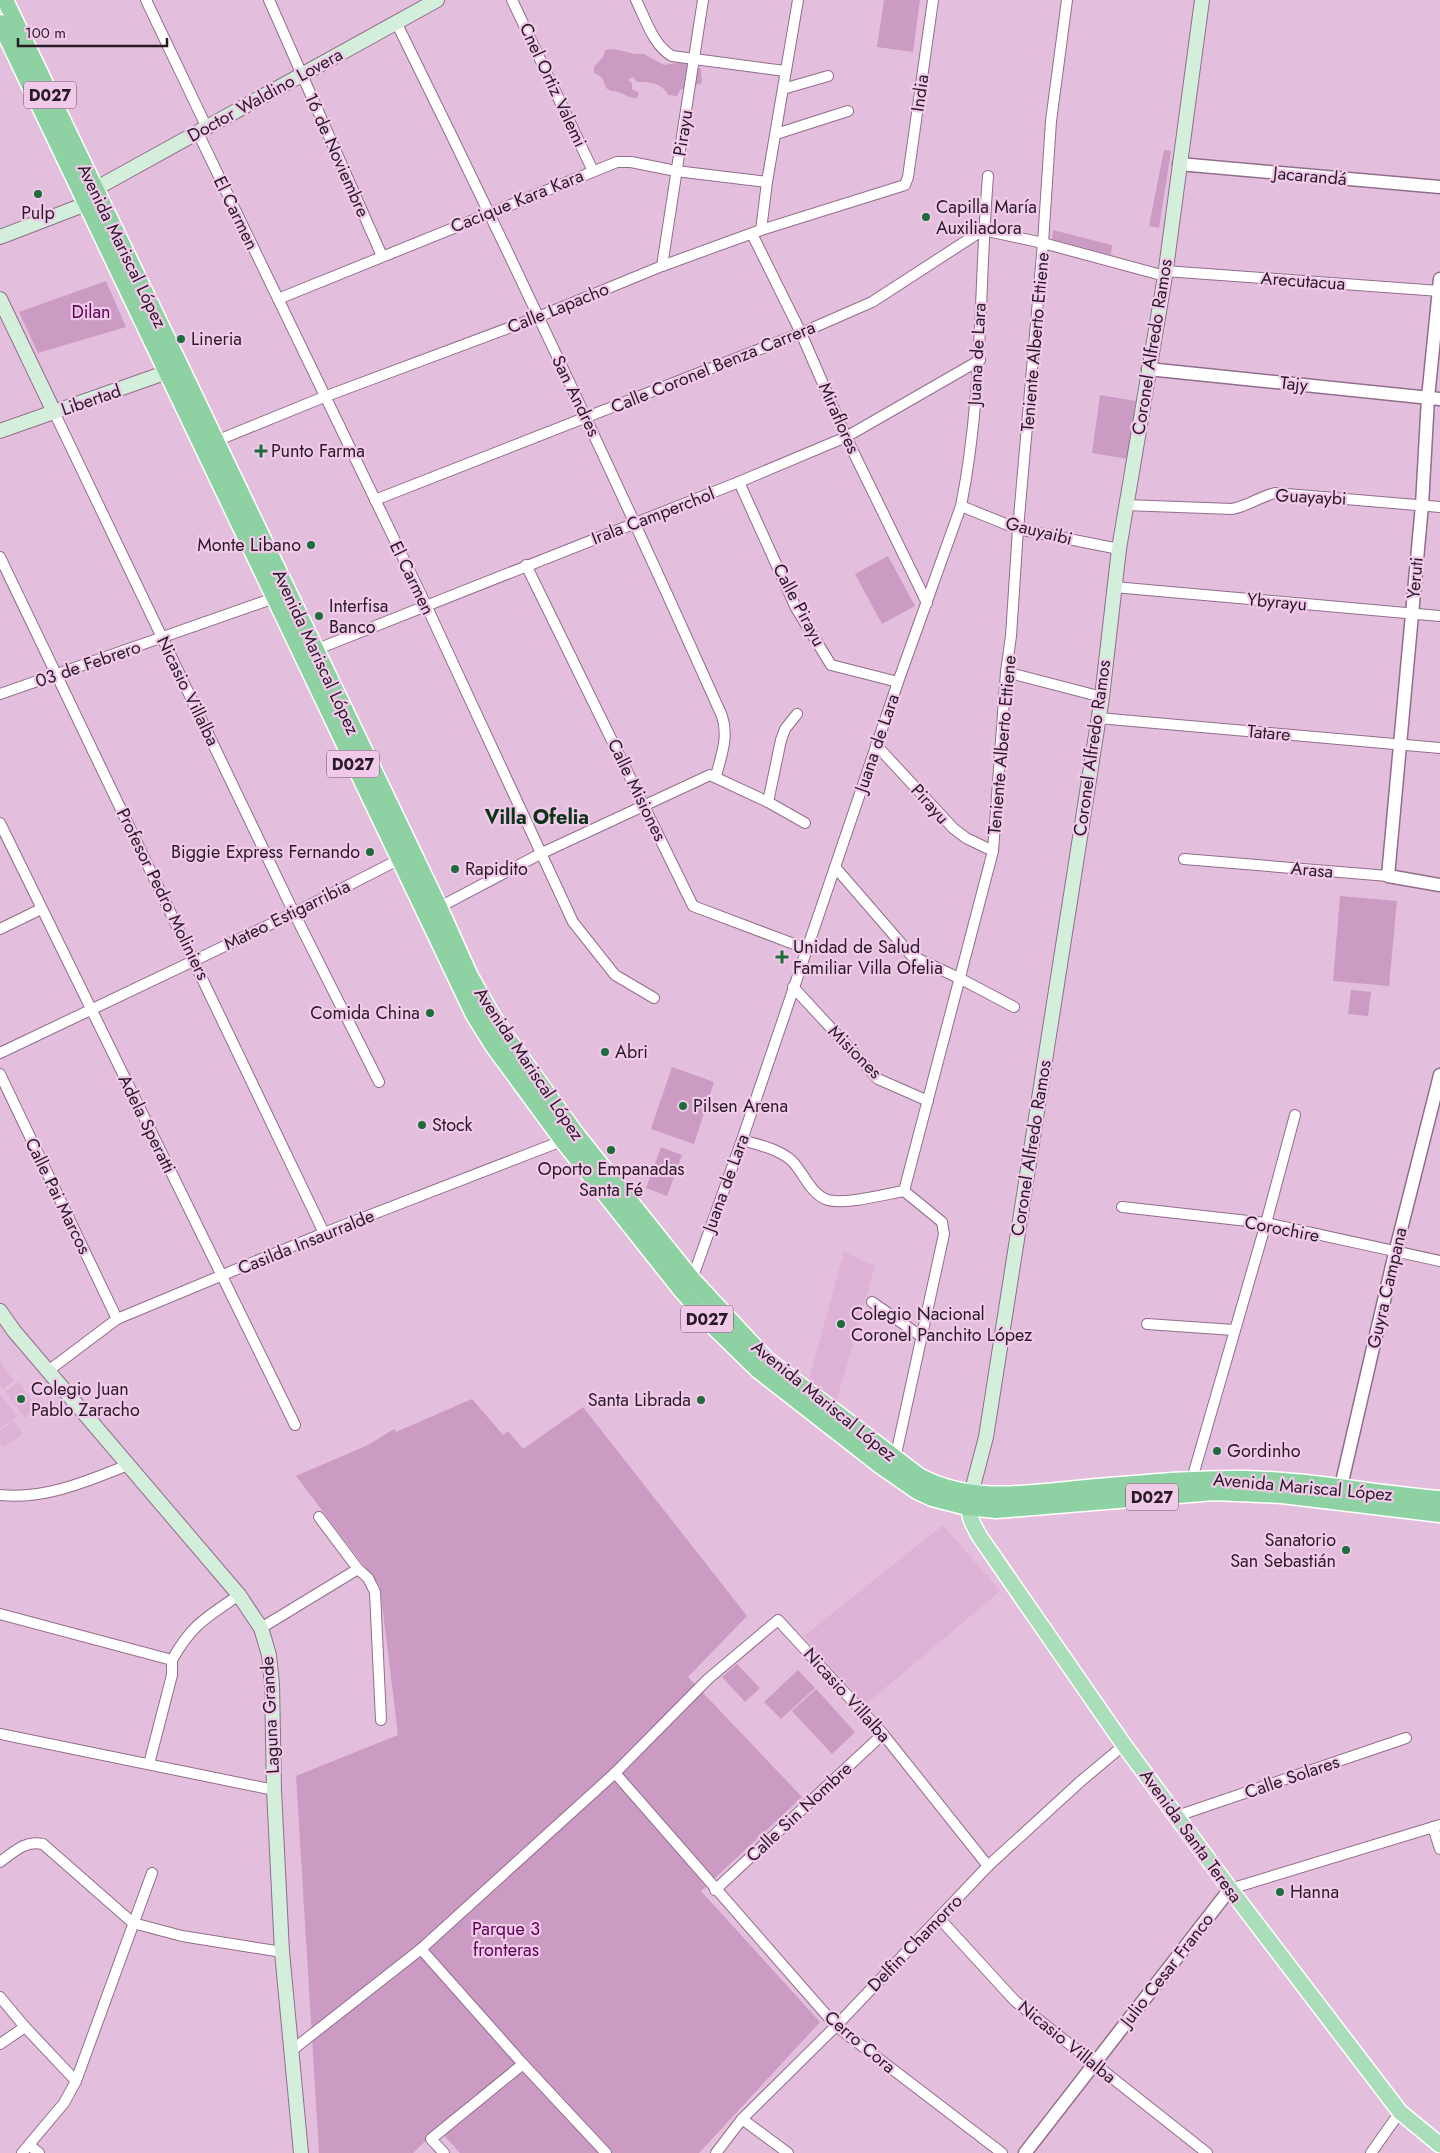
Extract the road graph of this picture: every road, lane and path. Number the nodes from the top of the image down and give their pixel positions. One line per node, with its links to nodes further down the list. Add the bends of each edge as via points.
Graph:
1 (5, 0): 30 (highway, Avenida Mariscal López / D027)
2 (146, 0): 20 (street, El Carmen)
3 (269, 0): 16 (street, 16 de Noviembre)
4 (437, 0): 12 (main road, Doctor Waldino Lovera)
5 (512, 0): 23 (street, Cnel Ortiz Valemi)
6 (636, 0): 14 (street, via 663,51 672,56)
7 (703, 0): 14 (street, Pirayu)
8 (798, 0): 15 (street)
9 (933, 0): 28 (street, India)
10 (1067, 0): 35 (street, Teniente Alberto Ettiene, via 1051,121)
11 (1202, 0): 22 (main road, Coronel Alfredo Ramos)
12 (396, 22): 16 (main road, Doctor Waldino Lovera); 31 (street, San Andres)
13 (2, 32): 30 (highway, Avenida Mariscal López / D027)
14 (695, 58): 15 (street); 24 (street, Pirayu)
15 (785, 71): 18 (street)
16 (301, 74): 20 (main road, Doctor Waldino Lovera); 36 (street, 16 de Noviembre)
17 (828, 76): 18 (street)
18 (783, 89): 21 (street)
19 (848, 111): 21 (street)
20 (202, 130): 30 (main road, Doctor Waldino Lovera); 41 (street, El Carmen)
21 (776, 134): 27 (street)
22 (1179, 164): 29 (street, Jacarandá); 38 (main road, Coronel Alfredo Ramos)
23 (593, 171): 24 (street, Cacique Kara Kara, via 617,162); 31 (street, Cacique Kara Kara)
24 (676, 171): 27 (street, Cacique Kara Kara); 37 (street, Pirayu)
25 (988, 176): 32 (street, Juana de Lara)
26 (1440, 181): 29 (street)
27 (767, 182): 33 (street)
28 (905, 185): 33 (street, Calle Lapacho)
29 (1440, 187)
30 (92, 195): 34 (main road, Doctor Waldino Lovera); 46 (highway, Avenida Mariscal López / D027)
31 (490, 213): 36 (street, Cacique Kara Kara); 42 (street, San Andres)
32 (983, 230): 35 (street, Arecutacua); 43 (street, Calle Coronel Benza Carrera, via 872,302); 44 (street, Juana de Lara)
33 (757, 232): 37 (street, Calle Lapacho); 43 (street, Miraflores)
34 (0, 237)
35 (1043, 243): 38 (street, Arecutacua); 61 (street, Teniente Alberto Ettiene)
36 (382, 256): 41 (street, Cacique Kara Kara)
37 (662, 266): 42 (street, Calle Lapacho)
38 (1165, 274): 39 (street, Arecutacua); 45 (main road, Coronel Alfredo Ramos)
39 (1440, 287): 48 (street, Yeruti)
40 (0, 299): 49 (main road, Nicasio Villalba)
41 (278, 299): 47 (street, El Carmen)
42 (538, 317): 47 (street, Calle Lapacho); 50 (street, San Andres)
43 (801, 333): 50 (street, Calle Coronel Benza Carrera); 52 (street, Miraflores)
44 (980, 360): 52 (street, Irala Camperchol); 58 (street, Juana de Lara)
45 (1148, 369): 48 (street, Tajy); 56 (main road, Coronel Alfredo Ramos)
46 (174, 370): 49 (main road, Libertad); 53 (highway, Avenida Mariscal López / D027); 67 (highway, Avenida Mariscal López / D027)
47 (324, 397): 53 (street, Calle Lapacho); 55 (street, El Carmen)
48 (1434, 398): 57 (street, Yeruti)
49 (54, 412): 51 (main road, Libertad); 72 (street, Nicasio Villalba)
50 (587, 418): 55 (street, Calle Coronel Benza Carrera); 60 (street, San Andres)
51 (0, 431)
52 (846, 437): 54 (street, Irala Camperchol); 68 (street, Miraflores)
53 (216, 441): 67 (highway, Avenida Mariscal López / D027)
54 (739, 482): 60 (street, Irala Camperchol); 76 (street, Calle Pirayu, via 796,608 831,664)
55 (375, 500): 69 (street, El Carmen)
56 (1125, 505): 57 (street, Guayaybi, via 1232,509 1275,493); 62 (main road, Coronel Alfredo Ramos)
57 (1422, 505): 59 (street, Guayaybi); 70 (street, Yeruti)
58 (961, 506): 61 (street, Gauyaibi); 68 (street, Juana de Lara)
59 (1440, 506)
60 (635, 522): 64 (street, Irala Camperchol); 84 (street, San Andres, via 726,726 726,741)
61 (1018, 529): 62 (street, Gauyaibi); 74 (street, Teniente Alberto Ettiene)
62 (1119, 548): 66 (main road, Coronel Alfredo Ramos)
63 (0, 557): 65 (street, Profesor Pedro Moliniers)
64 (526, 565): 69 (street, Irala Camperchol); 86 (street, Calle Misiones)
65 (4, 574): 75 (street, Profesor Pedro Moliniers)
66 (1114, 587): 70 (street, Ybyrayu); 78 (main road, Coronel Alfredo Ramos)
67 (282, 596): 72 (street, 03 de Febrero); 73 (highway, Avenida Mariscal López / D027); 91 (highway, Avenida Mariscal López / D027)
68 (927, 602): 76 (street, Juana de Lara)
69 (426, 605): 73 (street, Irala Camperchol); 90 (street, El Carmen)
70 (1412, 614): 71 (street, Ybyrayu); 81 (street, Yeruti)
71 (1440, 616)
72 (162, 638): 75 (street, 03 de Febrero); 98 (street, Nicasio Villalba)
73 (316, 650): 91 (highway, Avenida Mariscal López / D027)
74 (1006, 672): 78 (street); 89 (street, Teniente Alberto Ettiene)
75 (57, 674): 77 (street, 03 de Febrero); 101 (street, Profesor Pedro Moliniers)
76 (898, 682): 82 (street, Juana de Lara)
77 (0, 694)
78 (1102, 697): 80 (main road, Coronel Alfredo Ramos)
79 (796, 714): 85 (street, via 781,740)
80 (1098, 718): 81 (street, Tatare); 138 (main road, Coronel Alfredo Ramos, via 986,1437)
81 (1398, 744): 83 (street, Tatare); 94 (street, Yeruti)
82 (876, 745): 89 (street, Pirayu, via 953,828); 93 (street, Juana de Lara)
83 (1440, 748)
84 (716, 776): 85 (street); 86 (street, via 710,775)
85 (768, 802): 88 (street)
86 (645, 806): 90 (street); 100 (street, Calle Misiones, via 693,906)
87 (0, 823): 96 (street, Adela Speratti)
88 (805, 823)
89 (993, 851): 102 (street, Teniente Alberto Ettiene)
90 (542, 853): 97 (street); 104 (street, El Carmen, via 574,922 615,976)
91 (406, 857): 97 (highway, Avenida Mariscal López / D027); 98 (street, Mateo Estigarribia)
92 (1184, 859): 94 (street, Arasa)
93 (835, 868): 100 (street, Juana de Lara); 102 (street, via 912,956)
94 (1388, 876): 95 (street, Arasa)
95 (1440, 885)
96 (41, 909): 99 (street); 106 (street, Adela Speratti)
97 (432, 911): 113 (highway, Avenida Mariscal López / D027, via 474,1015 494,1047 532,1086)
98 (294, 913): 101 (street, Mateo Estigarribia); 110 (street, Nicasio Villalba)
99 (0, 929)
100 (807, 949): 103 (street, Juana de Lara)
101 (194, 960): 106 (street, Mateo Estigarribia); 118 (street, Profesor Pedro Moliniers)
102 (961, 979): 105 (street); 111 (street, Teniente Alberto Ettiene)
103 (793, 987): 111 (street, Misiones, via 878,1080); 114 (street, Juana de Lara)
104 (654, 998)
105 (1014, 1008)
106 (90, 1010): 107 (street, Mateo Estigarribia); 121 (street, Adela Speratti)
107 (0, 1053)
108 (0, 1074): 126 (street, Calle Pai Marcos)
109 (1440, 1075): 119 (street, Guyra Campana)
110 (379, 1082)
111 (928, 1101): 115 (street, Teniente Alberto Ettiene)
112 (1295, 1115): 117 (street)
113 (570, 1138): 118 (street, Casilda Insaurralde); 122 (highway, Avenida Mariscal López / D027); 123 (highway, Avenida Mariscal López / D027)
114 (742, 1140): 115 (street, via 778,1152 791,1161 817,1194 828,1200 841,1201); 122 (street, Juana de Lara)
115 (904, 1191): 129 (street, via 944,1227)
116 (1122, 1207): 117 (street, Corochire)
117 (1266, 1223): 119 (street, Corochire); 128 (street)
118 (324, 1233): 121 (street, Casilda Insaurralde)
119 (1395, 1253): 120 (street, Corochire); 135 (street, Guyra Campana)
120 (1440, 1261)
121 (222, 1276): 126 (street, Casilda Insaurralde); 131 (street, Adela Speratti)
122 (692, 1279): 123 (street, Juana de Lara); 132 (highway, Avenida Mariscal López / D027, via 766,1359)
123 (685, 1294): 138 (highway, Avenida Mariscal López / D027, via 758,1370 881,1466 932,1498)
124 (872, 1302): 129 (street)
125 (1, 1316): 130 (main road, Laguna Grande)
126 (117, 1319): 130 (street, Casilda Insaurralde)
127 (1147, 1324): 128 (street)
128 (1234, 1330): 134 (street)
129 (922, 1337): 132 (street)
130 (48, 1371): 133 (main road, Laguna Grande)
131 (295, 1425)
132 (895, 1458): 138 (highway, Avenida Mariscal López / D027, via 919,1476)
133 (128, 1465): 136 (street, via 43,1494); 142 (main road, Laguna Grande)
134 (1192, 1479): 135 (highway, Avenida Mariscal López / D027, via 1247,1479); 138 (highway, Avenida Mariscal López / D027)
135 (1339, 1494): 137 (highway, Avenida Mariscal López / D027); 138 (highway, Avenida Mariscal López / D027, via 1214,1492 1010,1510 996,1510); 139 (highway, Avenida Mariscal López / D027)
136 (0, 1495)
137 (1440, 1499)
138 (969, 1500): 150 (main road, Avenida Santa Teresa, via 970,1518 980,1538)
139 (1440, 1514)
140 (319, 1517): 141 (street)
141 (358, 1569): 144 (street); 146 (street, via 368,1578 374,1592)
142 (239, 1595): 144 (main road, Laguna Grande); 145 (street, via 196,1624)
143 (0, 1614): 145 (street)
144 (261, 1628): 153 (main road, Laguna Grande, via 269,1655 272,1684)
145 (172, 1660): 151 (street, via 171,1682)
146 (381, 1720)
147 (0, 1734): 151 (street)
148 (884, 1734): 152 (street, Nicasio Villalba, via 778,1620 708,1679); 158 (street, Nicasio Villalba); 161 (street, Calle Sin Nombre)
149 (1406, 1738): 154 (street, Calle Solares)
150 (1124, 1745): 154 (main road, Avenida Santa Teresa); 158 (street, Delfin Chamorro)
151 (149, 1764): 153 (street)
152 (615, 1773): 161 (street, Cerro Cora); 164 (street)
153 (274, 1790): 165 (main road, Laguna Grande)
154 (1177, 1816): 160 (main road, Avenida Santa Teresa)
155 (1436, 1826): 156 (street); 160 (street)
156 (1440, 1849)
157 (0, 1862): 163 (street, via 26,1844 43,1844)
158 (988, 1866): 162 (street, Delfin Chamorro)
159 (152, 1873): 163 (street)
160 (1230, 1889): 172 (street, Julio Cesar Franco); 174 (main road, Avenida Santa Teresa)
161 (715, 1890): 167 (street, Cerro Cora)
162 (939, 1918): 167 (street, Delfin Chamorro); 172 (street, Nicasio Villalba, via 1015,2001)
163 (133, 1923): 165 (street, via 182,1936); 173 (street)
164 (421, 1948): 170 (street); 171 (street)
165 (282, 1952): 170 (main road, Laguna Grande)
166 (0, 1997): 168 (street)
167 (836, 2026): 175 (street, Delfin Chamorro); 184 (street, Cerro Cora)
168 (25, 2027): 169 (street); 173 (street)
169 (0, 2044)
170 (291, 2051): 179 (main road, Laguna Grande)
171 (523, 2064): 180 (street, via 431,2139); 181 (street)
172 (1094, 2064): 185 (street, Julio Cesar Franco); 186 (street, Nicasio Villalba)
173 (76, 2081): 177 (street, via 64,2102)
174 (1400, 2112): 176 (main road, Avenida Santa Teresa); 187 (street)
175 (742, 2119): 182 (street, Delfin Chamorro); 183 (street)
176 (1440, 2145)
177 (25, 2149): 178 (street)
178 (39, 2153)
179 (301, 2153)
180 (444, 2153)
181 (606, 2153)
182 (716, 2153)
183 (788, 2153)
184 (1002, 2153)
185 (1025, 2153)
186 (1207, 2153)
187 (1371, 2153)

